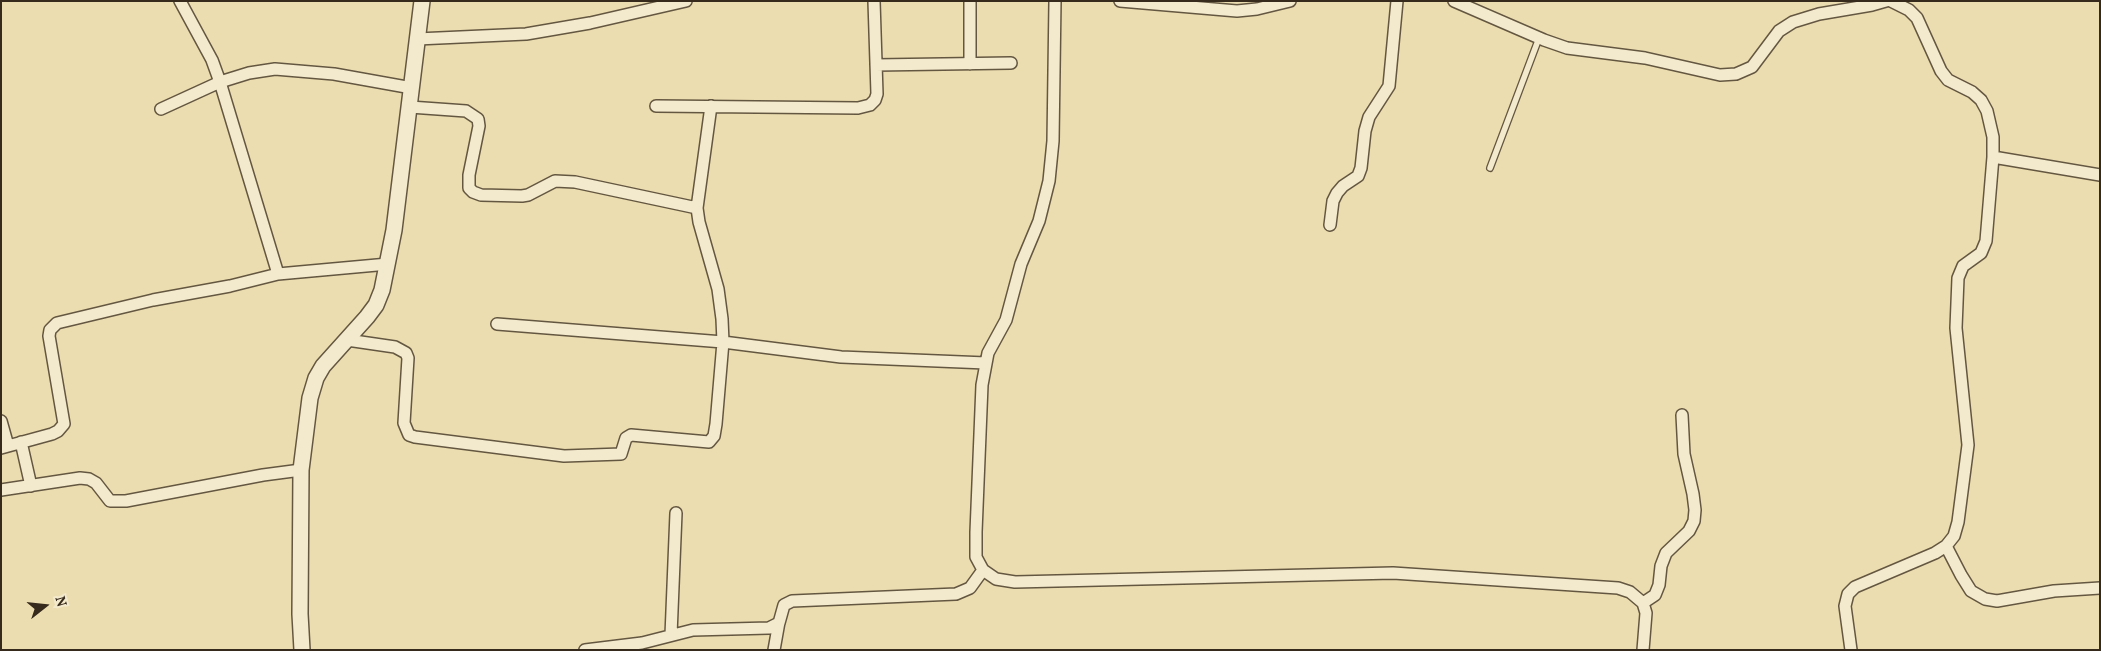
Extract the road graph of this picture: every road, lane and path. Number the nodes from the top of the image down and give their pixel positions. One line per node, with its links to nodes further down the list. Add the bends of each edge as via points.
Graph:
1 (180, 1): 18 (street, via 212,60)
2 (422, 1): 14 (street)
3 (686, 1): 14 (street, via 526,34)
4 (874, 1): 17 (street)
5 (970, 1): 16 (street)
6 (1055, 1): 34 (street, via 1053,140 1049,181 1006,320 991,346)
7 (1120, 1): 8 (street, via 1237,11)
8 (1290, 1)
9 (1397, 1): 28 (street, via 1389,86 1369,117 1358,176 1337,193)
10 (1454, 1): 13 (street)
11 (1886, 1): 13 (street, via 1793,22 1779,31 1752,67 1736,74 1720,75 1645,58 1567,48)
12 (1891, 1): 24 (street, via 1917,18 1948,80 1981,100 1993,137)
13 (1539, 38): 25 (lane)
14 (417, 39): 19 (street)
15 (1011, 63): 16 (street)
16 (970, 64): 17 (street)
17 (876, 65): 21 (street, via 877,94 875,100 864,107)
18 (220, 82): 19 (street, via 275,69 334,74); 23 (street); 30 (street)
19 (412, 88): 22 (street)
20 (656, 106): 21 (street)
21 (711, 106): 27 (street)
22 (410, 107): 27 (street, via 466,111 478,119 469,188 481,195 522,196 555,181 575,182); 29 (street)
23 (161, 109)
24 (1993, 157): 26 (street); 43 (street, via 1986,242 1981,253 1964,266 1958,278 1956,328 1968,446 1958,522 1954,536)
25 (1490, 168)
26 (2100, 175)
27 (697, 208): 33 (street, via 718,289)
28 (1330, 225)
29 (388, 264): 30 (street); 32 (street, via 376,305)
30 (278, 274): 37 (street, via 57,323 49,336 64,424 58,431)
31 (497, 324): 33 (street)
32 (347, 340): 33 (street, via 395,347 406,352 404,423 409,435 564,456 621,454 626,438 631,435 709,442 715,430); 39 (street, via 316,378 310,398)
33 (723, 342): 34 (street, via 841,357)
34 (986, 363): 44 (street, via 982,385 976,532 976,557)
35 (1682, 415): 46 (street, via 1694,521 1666,553 1655,595)
36 (1, 421): 38 (street)
37 (21, 442): 38 (street); 40 (street)
38 (5, 447)
39 (301, 470): 40 (street, via 263,474 126,501 110,501 89,479); 49 (street)
40 (31, 486): 41 (street)
41 (1, 490)
42 (676, 513): 48 (street)
43 (1946, 546): 45 (street, via 1971,590 1984,599 1997,601 2054,591); 53 (street, via 1855,587 1848,594 1845,614)
44 (983, 570): 46 (street, via 996,579 1015,582 1402,574 1618,588 1630,592); 47 (street, via 970,588 950,595 792,601 784,605)
45 (2100, 588)
46 (1642, 603): 52 (street, via 1646,612)
47 (779, 622): 48 (street, via 769,628 693,630); 51 (street)
48 (671, 635): 50 (street, via 642,643)
49 (302, 650)
50 (585, 650)
51 (774, 650)
52 (1643, 650)
53 (1851, 650)

